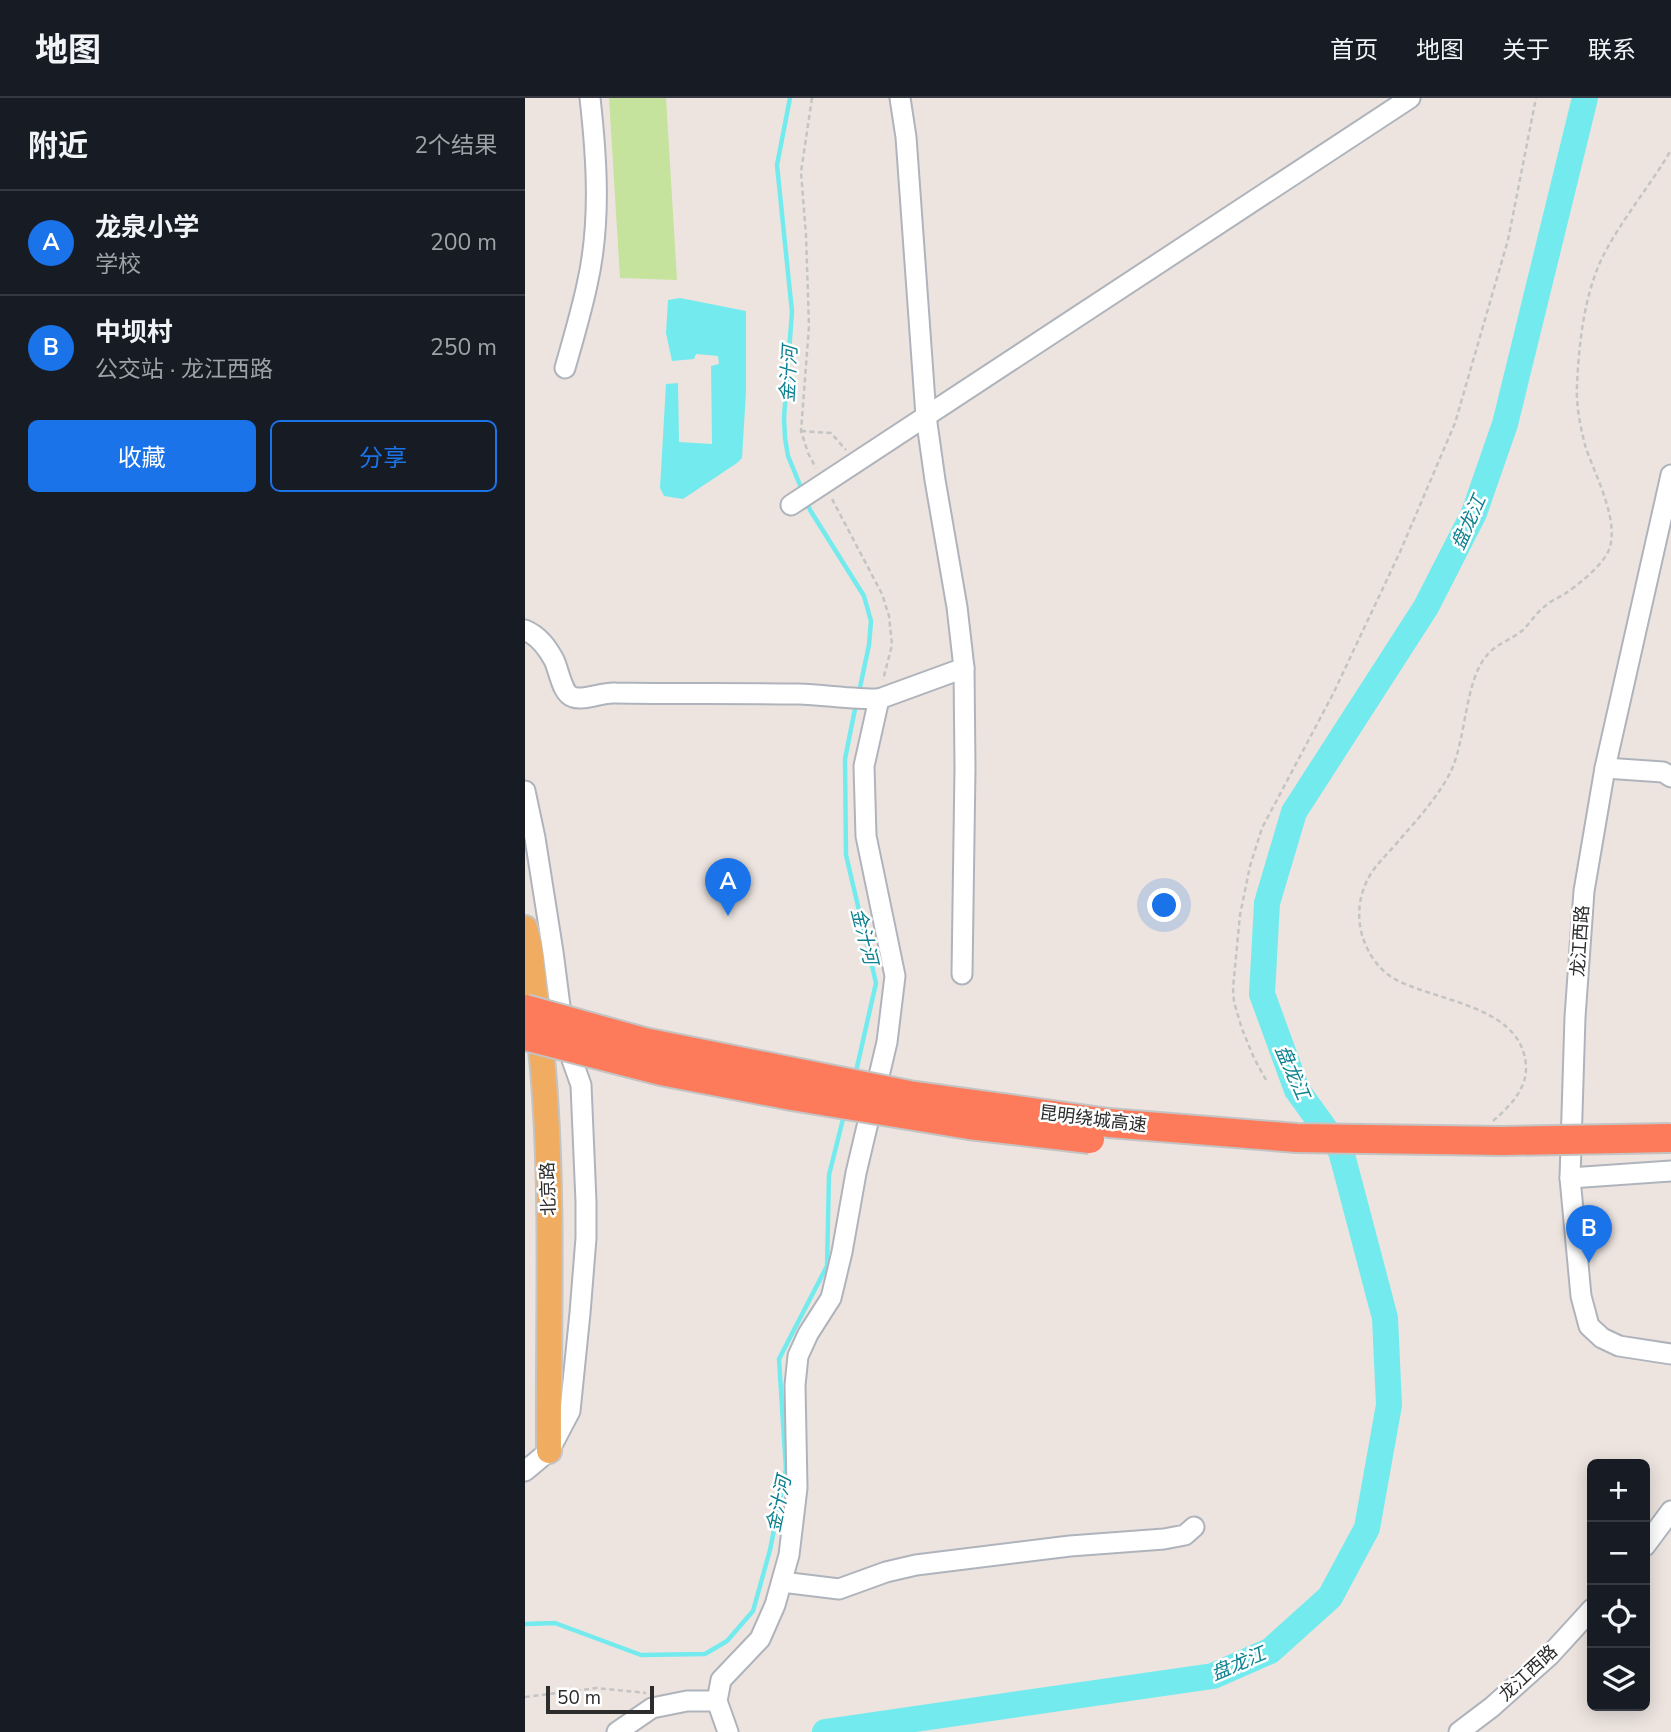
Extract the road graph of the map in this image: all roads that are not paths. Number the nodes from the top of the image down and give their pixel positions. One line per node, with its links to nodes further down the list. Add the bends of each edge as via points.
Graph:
1 (590, 98): 4 (street, via 596,215 588,283)
2 (900, 98): 5 (street)
3 (1410, 98): 5 (street)
4 (565, 368)
5 (926, 416): 7 (street); 9 (street)
6 (1671, 475): 11 (street, 龙江西路)
7 (791, 505)
8 (525, 630): 10 (street, via 544,644 566,694 572,697 610,692)
9 (964, 668): 10 (street); 15 (street)
10 (879, 699): 29 (street, via 864,766 866,836 895,976 887,1042 831,1298 798,1356 797,1488)
11 (1605, 768): 12 (street); 21 (street, 龙江西路, via 1584,891)
12 (1669, 774)
13 (525, 791): 24 (street, via 564,1037 582,1085 586,1238 581,1301 570,1411)
14 (525, 928): 22 (main road, 北京路, via 545,1095 550,1212)
15 (962, 974)
16 (525, 1009): 18 (highway, 昆明绕城高速, bridge, via 644,1042 909,1096 1109,1123 1297,1138)
17 (525, 1036): 19 (highway, 昆明绕城高速, bridge, via 661,1071 792,1096 1094,1140 1338,1155)
18 (1671, 1138)
19 (1671, 1149)
20 (1671, 1171): 21 (street)
21 (1570, 1178): 23 (street, 龙江西路, via 1581,1296 1589,1326 1619,1346)
22 (533, 1344): 24 (main road, 北京路)
23 (1671, 1354)
24 (548, 1451): 25 (street)
25 (525, 1471)
26 (1671, 1511): 28 (street)
27 (1194, 1527): 29 (street, via 1185,1535 1164,1539 916,1565 839,1589)
28 (1650, 1538)
29 (782, 1582): 31 (street, via 760,1639 721,1680)
30 (1587, 1614): 34 (street, 龙江西路, via 1549,1656)
31 (717, 1701): 32 (street); 33 (street, via 687,1700 652,1707)
32 (726, 1728)
33 (617, 1732)
34 (1459, 1732)

